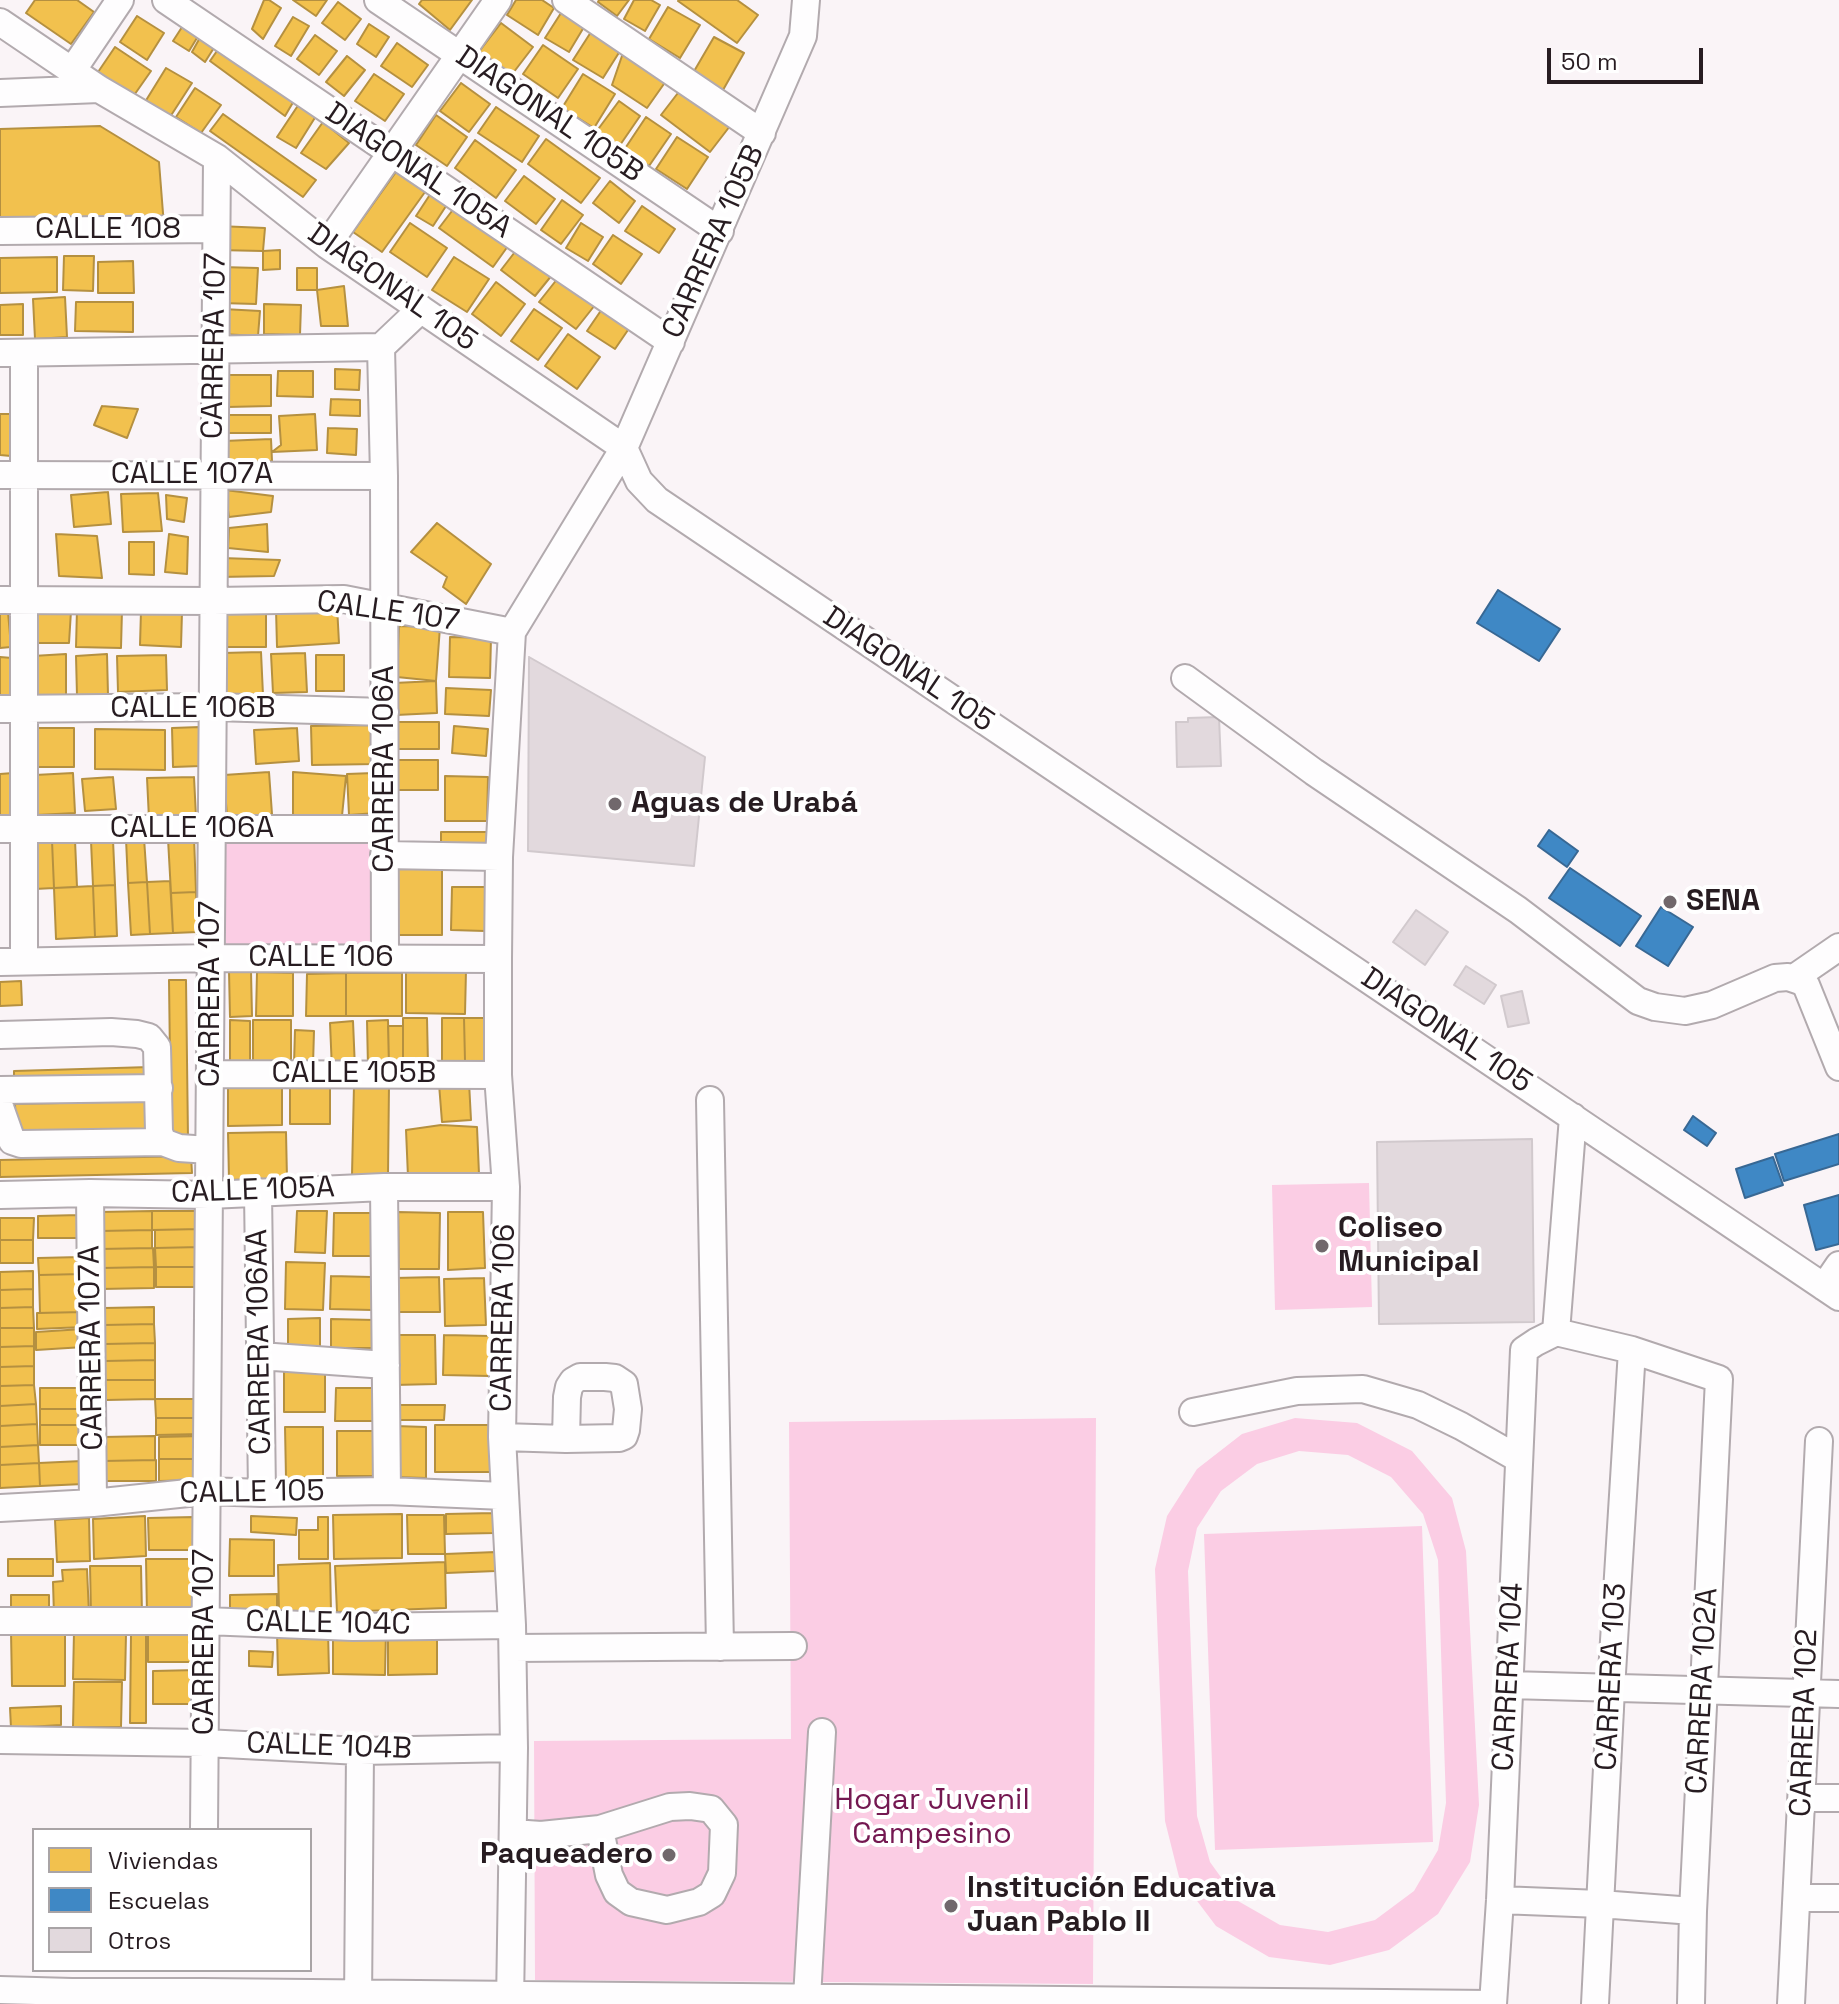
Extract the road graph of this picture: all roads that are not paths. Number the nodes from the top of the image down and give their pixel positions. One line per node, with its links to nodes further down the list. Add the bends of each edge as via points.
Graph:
1 (120, 0): 9 (street)
2 (166, 0): 13 (street, DIAGONAL 105A)
3 (378, 0): 8 (street, DIAGONAL 105B)
4 (498, 0): 8 (street)
5 (566, 0): 12 (street)
6 (806, 0): 12 (street, CARRERA 105B, via 803,36)
7 (0, 22): 9 (street, DIAGONAL 105)
8 (459, 54): 13 (street); 17 (street, DIAGONAL 105B)
9 (72, 71): 10 (street, DIAGONAL 105)
10 (99, 89): 11 (street); 14 (street, DIAGONAL 105)
11 (0, 93)
12 (762, 133): 17 (street, CARRERA 105B)
13 (391, 153): 18 (street); 20 (street, DIAGONAL 105A)
14 (217, 158): 15 (street, CARRERA 107); 18 (street, DIAGONAL 105)
15 (216, 229): 16 (street, CALLE 108); 22 (street, CARRERA 107)
16 (0, 231)
17 (720, 231): 20 (street, CARRERA 105B)
18 (327, 245): 19 (street, DIAGONAL 105)
19 (421, 309): 21 (street); 24 (street, DIAGONAL 105)
20 (671, 342): 24 (street, CARRERA 105B)
21 (381, 347): 22 (street); 27 (street, CARRERA 106A)
22 (215, 349): 23 (street); 26 (street, CARRERA 107)
23 (12, 353): 25 (street)
24 (624, 448): 31 (street); 54 (street, DIAGONAL 105, via 639,481 657,500)
25 (12, 475): 26 (street, CALLE 107A); 28 (street)
26 (214, 475): 27 (street, CALLE 107A); 29 (street, CARRERA 107)
27 (384, 476): 30 (street, CARRERA 106A)
28 (12, 600): 29 (street, CALLE 107); 34 (street)
29 (214, 601): 30 (street, CALLE 107, via 344,599); 33 (street, CARRERA 107)
30 (385, 606): 31 (street, CALLE 107); 35 (street, CARRERA 106A)
31 (512, 632): 39 (street, CARRERA 106)
32 (1185, 678): 45 (street, via 1518,910 1638,1001 1672,1010 1699,1009 1775,978)
33 (213, 707): 34 (street, CALLE 106B); 35 (street, CALLE 106B); 37 (street, CARRERA 107)
34 (12, 709): 36 (street)
35 (385, 712): 38 (street, CARRERA 106A)
36 (12, 829): 37 (street, CALLE 106A); 44 (street)
37 (212, 829): 38 (street, CALLE 106A); 41 (street, CARRERA 107)
38 (384, 842): 39 (street, CALLE 106A); 42 (street, CARRERA 106A)
39 (499, 857): 43 (street, CARRERA 106)
40 (1839, 947): 45 (street)
41 (211, 958): 42 (street, CALLE 106); 44 (street, CALLE 106); 48 (street, CARRERA 107)
42 (385, 958): 43 (street, CALLE 106)
43 (498, 959): 49 (street, CARRERA 106)
44 (12, 962)
45 (1794, 978): 47 (street, via 1806,985)
46 (0, 1035): 50 (street, via 111,1032 149,1037 157,1047)
47 (1839, 1067)
48 (210, 1074): 49 (street, CALLE 105B); 56 (street, CARRERA 107)
49 (498, 1075): 58 (street, CARRERA 106)
50 (159, 1088): 51 (street); 55 (street)
51 (0, 1090)
52 (710, 1100): 84 (street)
53 (0, 1107): 55 (street, via 12,1141 21,1144)
54 (1573, 1117): 64 (street, DIAGONAL 105); 65 (street)
55 (163, 1142): 56 (street)
56 (209, 1150): 62 (street, CARRERA 107)
57 (384, 1187): 58 (street, CALLE 105A); 59 (street, CALLE 105A); 68 (street)
58 (506, 1187): 70 (street, CARRERA 106)
59 (258, 1192): 62 (street, CALLE 105A); 67 (street, CARRERA 106AA)
60 (90, 1193): 61 (street, CALLE 105A); 62 (street, CALLE 105A); 78 (street, CARRERA 107A)
61 (0, 1195)
62 (209, 1195): 74 (street, CARRERA 107)
63 (1839, 1265): 64 (street)
64 (1831, 1292)
65 (1556, 1332): 66 (street); 73 (street, CARRERA 104, via 1524,1350)
66 (1632, 1350): 86 (street, CARRERA 103); 87 (street, CARRERA 102A, via 1719,1379)
67 (260, 1356): 68 (street); 76 (street, CARRERA 106AA)
68 (386, 1365): 75 (street)
69 (1193, 1412): 73 (street, via 1297,1391 1363,1389 1418,1405)
70 (502, 1437): 71 (street); 77 (street, CARRERA 106)
71 (566, 1439)
72 (1819, 1441): 88 (street, CARRERA 102)
73 (1519, 1459): 85 (street, CARRERA 104)
74 (207, 1491): 76 (street, CALLE 105); 78 (street, CALLE 105); 81 (street, CARRERA 107)
75 (387, 1491): 76 (street, CALLE 105); 77 (street, CALLE 105)
76 (262, 1493)
77 (504, 1496): 82 (street, CARRERA 106)
78 (93, 1503): 79 (street, CALLE 105)
79 (0, 1508)
80 (0, 1621): 81 (street, CALLE 104C)
81 (206, 1621): 82 (street, CALLE 104C); 92 (street, CARRERA 107)
82 (512, 1637): 84 (street, CALLE 104C); 93 (street, CARRERA 106)
83 (793, 1646): 84 (street, CALLE 104C)
84 (720, 1647)
85 (1509, 1685): 86 (street); 102 (street, CARRERA 104)
86 (1611, 1689): 87 (street); 103 (street, CARRERA 103)
87 (1703, 1690): 88 (street); 104 (street, CARRERA 102A)
88 (1806, 1694): 89 (street); 95 (street, CARRERA 102)
89 (1839, 1694)
90 (822, 1732): 108 (street)
91 (0, 1740): 92 (street, CALLE 104B)
92 (205, 1743): 94 (street, CALLE 104B); 97 (street, CARRERA 107)
93 (514, 1748): 94 (street, CALLE 104B); 99 (street, CARRERA 106)
94 (360, 1751): 109 (street)
95 (1802, 1798): 96 (street); 100 (street, CARRERA 102)
96 (1839, 1798)
97 (204, 1828)
98 (600, 1829): 98 (street, via 609,1875 617,1892 631,1902 667,1910 699,1902 712,1894 722,1873 724,1825 711,1809 670,1807); 99 (street)
99 (513, 1833): 110 (street, CARRERA 106)
100 (1797, 1898): 101 (street); 119 (street, CARRERA 102)
101 (1839, 1898)
102 (1500, 1900): 103 (street); 116 (street, CARRERA 104)
103 (1600, 1904): 104 (street); 117 (street, CARRERA 103)
104 (1693, 1911): 118 (street, CARRERA 102A)
105 (72, 1989): 106 (street); 107 (street)
106 (203, 1989): 109 (street)
107 (0, 1990)
108 (807, 1998): 111 (street); 112 (street)
109 (358, 1999): 110 (street)
110 (510, 1999): 111 (street)
111 (657, 2000)
112 (861, 2001): 113 (street)
113 (1050, 2002): 114 (street)
114 (1236, 2003): 115 (street)
115 (1433, 2004): 116 (street)
116 (1492, 2004)
117 (1595, 2004)
118 (1691, 2004)
119 (1791, 2004)

